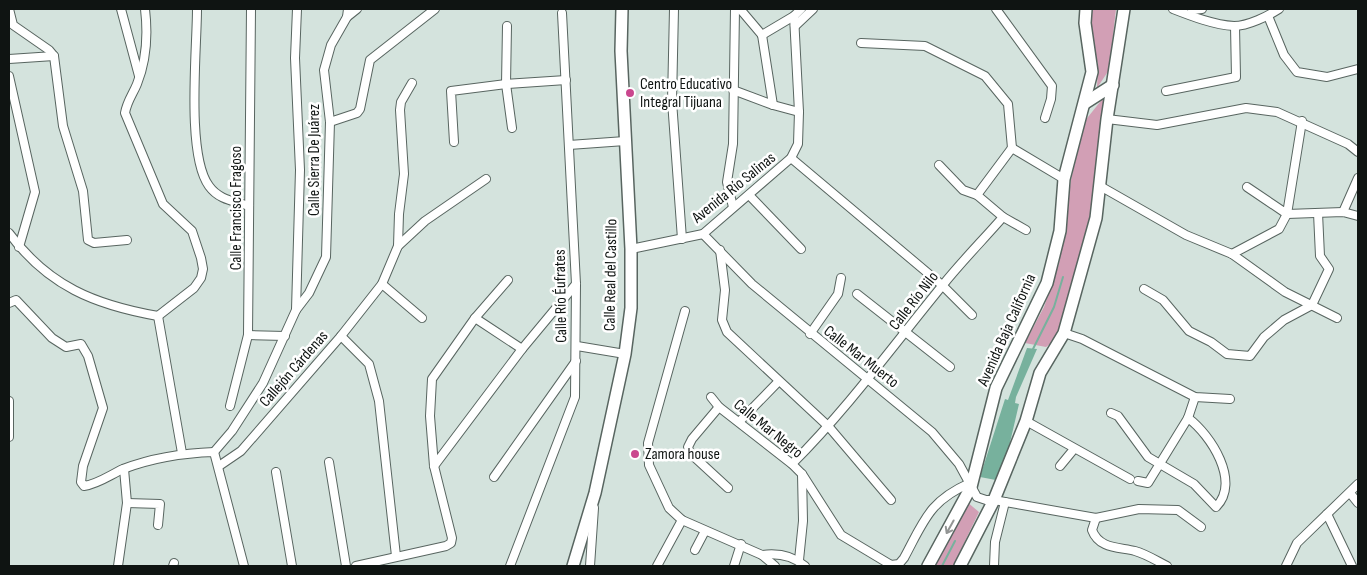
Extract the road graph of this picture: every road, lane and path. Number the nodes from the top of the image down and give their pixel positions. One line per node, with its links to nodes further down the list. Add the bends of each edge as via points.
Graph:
1 (9, 9): 26 (street)
2 (121, 9): 36 (street)
3 (144, 9): 36 (street, via 146,53)
4 (197, 9): 65 (street, via 195,125 198,158 208,185 221,198)
5 (251, 9): 65 (street, Calle Francisco Fragoso)
6 (298, 9): 92 (street, via 295,58 300,170)
7 (357, 9): 22 (street)
8 (435, 9): 49 (street, via 370,60 357,114)
9 (622, 9): 51 (street, Calle Real del Castillo)
10 (674, 9): 75 (street, via 672,101)
11 (735, 9): 41 (street)
12 (740, 9): 30 (street)
13 (801, 9): 24 (street)
14 (814, 9): 28 (street)
15 (996, 9): 46 (street, via 1052,86)
16 (1086, 9): 43 (street, Avenida Baja California, via 1092,72)
17 (1124, 9): 40 (street)
18 (1173, 9): 21 (street)
19 (1202, 9): 21 (street)
20 (1278, 9): 25 (street)
21 (1192, 12): 29 (street)
22 (348, 13): 49 (street, Calle Sierra De Juárez, via 331,45 324,70)
23 (562, 13): 37 (street, Calle Río Éufrates)
24 (794, 16): 28 (street, Avenida Río Salinas); 30 (street)
25 (1268, 16): 29 (street); 34 (street, via 1284,56 1297,72 1327,77)
26 (11, 25): 32 (street, via 50,50)
27 (507, 26): 39 (street)
28 (796, 26): 45 (street, Avenida Río Salinas)
29 (1235, 26): 42 (street, via 1236,78)
30 (762, 35): 44 (street)
31 (861, 43): 54 (street, via 925,46 985,76 1008,104)
32 (54, 56): 33 (street); 76 (street, via 63,126 83,191 86,236 94,243)
33 (9, 59)
34 (1358, 69)
35 (9, 76): 78 (street, via 35,192)
36 (139, 78): 95 (street, via 127,101 125,113 163,204 192,231 203,269 194,288)
37 (566, 80): 39 (street); 53 (street, Calle Río Éufrates)
38 (412, 84): 77 (street, via 400,110 404,174)
39 (506, 84): 50 (street); 52 (street, via 451,91)
40 (1113, 85): 43 (street); 47 (street)
41 (733, 90): 44 (street); 66 (street, via 733,144 727,182)
42 (1166, 92)
43 (1085, 103): 60 (street, Avenida Baja California)
44 (773, 106): 45 (street)
45 (799, 112): 56 (street, Avenida Río Salinas, via 798,144)
46 (1045, 118)
47 (1107, 119): 48 (street, via 1157,125 1246,108 1277,112); 61 (street)
48 (1302, 121): 55 (street); 69 (street)
49 (330, 122): 92 (street, Calle Sierra De Juárez, via 326,257 309,293)
50 (512, 128)
51 (625, 141): 53 (street); 79 (street, Calle Real del Castillo)
52 (454, 142)
53 (569, 145): 86 (street, Calle Río Éufrates)
54 (1012, 148): 60 (street); 64 (street)
55 (1358, 152)
56 (791, 158): 63 (street, Avenida Río Salinas); 87 (street)
57 (939, 166): 64 (street, via 963,190)
58 (1358, 178): 67 (street)
59 (486, 179): 77 (street, Callejón Cárdenas, via 425,220)
60 (1064, 179): 138 (street, Avenida Baja California, via 1060,232 1047,283 996,388)
61 (1100, 186): 82 (street, via 1186,235); 99 (street, via 1096,218)
62 (1247, 187): 69 (street)
63 (749, 195): 66 (street, Avenida Río Salinas); 80 (street)
64 (977, 195): 71 (street)
65 (249, 206): 102 (street, Calle Francisco Fragoso)
66 (733, 207): 74 (street, Avenida Río Salinas)
67 (1344, 212): 68 (street); 70 (street)
68 (1318, 213): 69 (street); 91 (street, via 1320,256 1329,269)
69 (1287, 214): 82 (street, via 1278,229)
70 (1358, 216)
71 (1003, 217): 72 (street); 87 (street, Calle Río Nilo)
72 (1026, 230)
73 (9, 233): 78 (street)
74 (703, 234): 75 (street, Avenida Río Salinas); 81 (street, Calle Mar Muerto)
75 (682, 239): 79 (street, Avenida Río Salinas)
76 (127, 240)
77 (398, 246): 85 (street, Callejón Cárdenas)
78 (19, 247): 95 (street, via 61,284 118,309)
79 (631, 249): 107 (street, Calle Real del Castillo, via 631,308)
80 (801, 249)
81 (720, 250): 100 (street, Calle Mar Muerto, via 752,284); 111 (street, via 725,290 723,326 731,338)
82 (1232, 254): 91 (street, via 1285,292)
83 (841, 278): 100 (street, via 838,294)
84 (508, 280): 97 (street)
85 (382, 284): 96 (street); 104 (street, Callejón Cárdenas)
86 (576, 284): 105 (street, Calle Río Éufrates); 106 (street)
87 (942, 285): 94 (street); 101 (street, Calle Río Nilo)
88 (1144, 289): 91 (street, via 1163,300 1189,331 1227,354 1247,356 1284,320)
89 (857, 294): 101 (street)
90 (12, 301): 133 (street, via 52,338 66,347 81,344 88,356 103,408 83,466 81,482 84,486 93,484)
91 (1312, 306): 98 (street)
92 (296, 310): 103 (street)
93 (685, 311): 149 (street, via 647,454 669,508)
94 (972, 315)
95 (158, 316): 125 (street)
96 (422, 318)
97 (475, 318): 106 (street); 131 (street, via 432,379 430,416)
98 (1337, 318)
99 (1064, 333): 112 (street); 120 (street, via 1040,373)
100 (810, 334): 110 (street, Calle Mar Muerto)
101 (906, 334): 109 (street); 110 (street, Calle Río Nilo)
102 (248, 335): 103 (street); 116 (street, Calle Francisco Fragoso)
103 (285, 336): 126 (street, via 263,383 232,431)
104 (341, 336): 130 (street, Callejón Cárdenas, via 241,451); 156 (street, via 369,364 379,400)
105 (577, 346): 107 (street); 108 (street, Calle Río Éufrates)
106 (522, 349): 131 (street)
107 (625, 354): 140 (street, Calle Real del Castillo)
108 (576, 361): 136 (street); 163 (street, Calle Río Éufrates, via 575,397)
109 (950, 367)
110 (869, 380): 122 (street, Calle Río Nilo); 138 (street, Calle Mar Muerto, via 932,432 955,458)
111 (778, 382): 121 (street); 122 (street)
112 (1195, 396): 114 (street); 119 (street)
113 (711, 397): 117 (street, Calle Mar Negro)
114 (1230, 399)
115 (9, 401): 123 (street)
116 (230, 406)
117 (720, 407): 121 (street, Calle Mar Negro); 139 (street, via 688,447 690,453)
118 (1110, 413): 129 (street, via 1118,416 1148,457)
119 (1188, 418): 129 (street); 129 (street, via 1197,424 1212,445 1225,471 1222,500 1216,507 1194,484)
120 (1026, 421): 124 (street); 143 (street)
121 (739, 422): 128 (street, Calle Mar Negro)
122 (829, 427): 128 (street, Calle Río Nilo); 142 (street)
123 (9, 438)
124 (1074, 449): 129 (street, via 1130,479 1148,483); 132 (street)
125 (182, 452): 126 (street); 133 (street)
126 (214, 452): 130 (street)
127 (329, 462): 161 (street)
128 (792, 464): 135 (street, Calle Mar Negro)
129 (1161, 464)
130 (219, 466): 159 (street)
131 (434, 466): 156 (street, via 451,543)
132 (1060, 466)
133 (124, 469): 145 (street)
134 (276, 472): 160 (street)
135 (802, 474): 138 (street, Calle Mar Negro, via 841,535 891,565 899,564 904,558 932,507 950,492); 157 (street)
136 (494, 477)
137 (1358, 484): 141 (street)
138 (970, 485): 143 (street, Calle Mar Muerto, via 976,497); 170 (street, Avenida Baja California, one-way to 170)
139 (728, 488)
140 (595, 493): 164 (street, Calle Real del Castillo); 165 (street)
141 (1350, 493): 146 (street); 147 (street)
142 (891, 500)
143 (994, 500): 144 (street); 171 (street)
144 (1006, 502): 148 (street); 172 (street, via 995,542)
145 (127, 503): 150 (street, via 160,504); 158 (street)
146 (1358, 504)
147 (1327, 514): 174 (street, via 1297,543); 175 (street)
148 (1096, 518): 151 (street, via 1139,509 1166,508 1178,510); 173 (street, via 1092,530 1098,540 1110,547 1137,552)
149 (682, 520): 152 (street); 166 (street)
150 (158, 525)
151 (1201, 527)
152 (705, 531): 153 (street); 154 (street)
153 (741, 544): 155 (street); 167 (street)
154 (694, 550)
155 (762, 555): 157 (street, via 774,553); 168 (street)
156 (396, 556): 162 (street)
157 (798, 560): 169 (street)
158 (118, 566)
159 (244, 566)
160 (292, 566)
161 (346, 566)
162 (356, 566)
163 (510, 566)
164 (573, 566)
165 (590, 566)
166 (658, 566)
167 (734, 566)
168 (775, 566)
169 (805, 566)
170 (928, 566)
171 (960, 566)
172 (994, 566)
173 (1167, 566)
174 (1286, 566)
175 (1352, 566)

